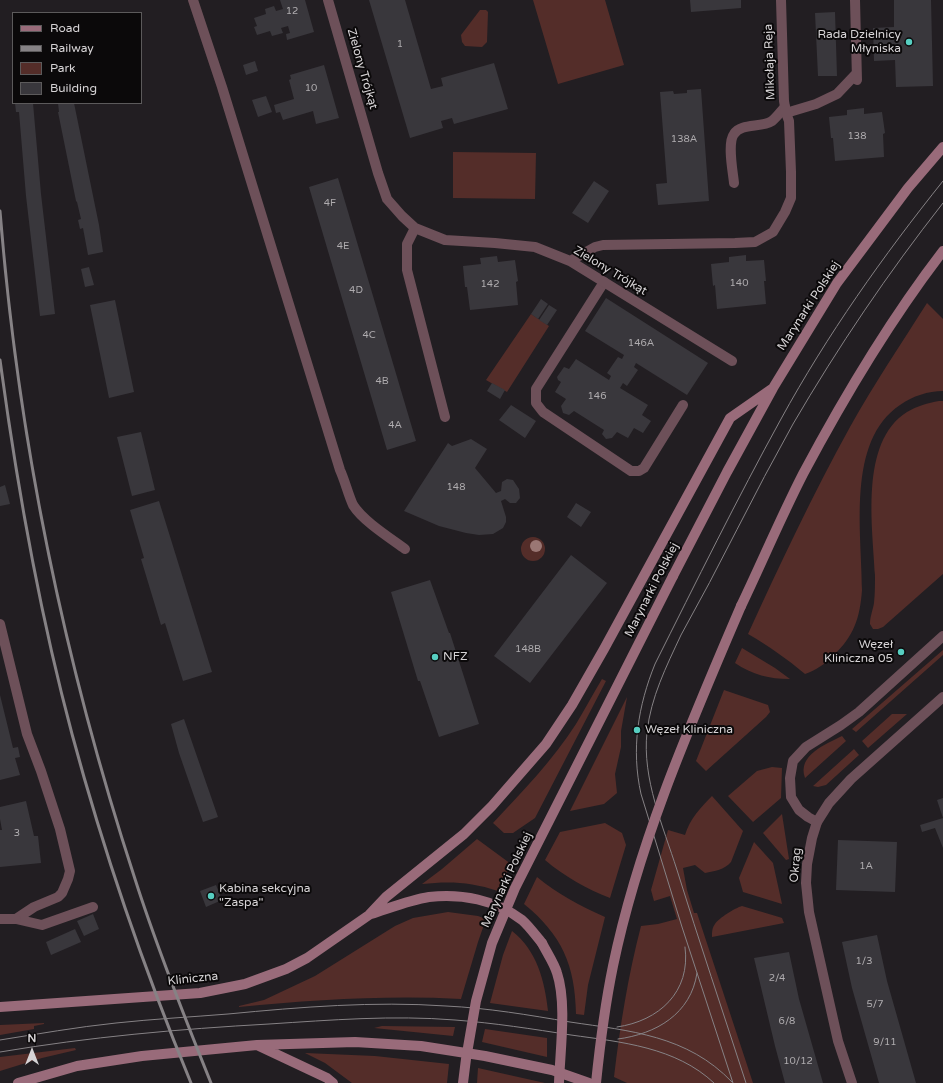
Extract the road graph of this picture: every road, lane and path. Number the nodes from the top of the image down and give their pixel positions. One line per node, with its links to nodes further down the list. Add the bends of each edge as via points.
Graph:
1 (193, 0): 16 (street, via 340,470 354,505 380,531)
2 (328, 0): 8 (street, Zielony Trójkąt, via 387,199)
3 (781, 0): 5 (street, Mikołaja Reja)
4 (855, 0): 5 (street, Mikołaja Reja, via 856,79 837,94 816,104)
5 (786, 110): 7 (street, via 771,121 739,129 733,134 731,147); 10 (street, via 789,121 791,198 773,232 755,242 742,243 603,245)
6 (943, 147): 13 (main road, Marynarki Polskiej, via 908,188 837,283)
7 (734, 184)
8 (415, 228): 10 (street, Zielony Trójkąt, via 445,240 535,247); 15 (street, via 407,244 407,270)
9 (943, 251): 32 (main road, bridge, via 915,288 855,382 803,475 741,606 684,739 648,838 629,903 613,966)
10 (570, 261): 11 (street, Zielony Trójkąt)
11 (604, 282): 12 (street, Zielony Trójkąt); 14 (street, via 536,389 536,403 543,412 631,471 644,468)
12 (732, 361)
13 (773, 388): 22 (main road, via 730,418 604,649 546,744 464,834 386,897); 29 (main road, Marynarki Polskiej, bridge, via 673,576 515,888 492,943 476,1001)
14 (683, 405)
15 (445, 417)
16 (405, 549)
17 (0, 624): 24 (street, via 26,734 43,776 70,871 65,889 58,897 34,907)
18 (943, 636): 20 (street, via 859,712 806,747 793,761 790,778 791,797 799,810)
19 (943, 697): 20 (street, Okrąg, via 851,779 829,803)
20 (817, 822): 33 (street, Okrąg, via 807,864 809,912 838,1041)
21 (93, 907): 24 (street, via 42,925)
22 (369, 915): 25 (main road, Kliniczna, via 300,962 264,977 227,988 200,993); 30 (main road, bridge, via 429,897 450,896 473,898 495,904 523,920 542,943 557,972 561,987 563,1003)
23 (0, 919): 24 (street)
24 (16, 919)
25 (0, 1007)
26 (257, 1045): 27 (main road, via 142,1056 77,1066); 28 (main road); 31 (main road, via 355,1042 421,1046 552,1070)
27 (18, 1083)
28 (333, 1083)
29 (463, 1083)
30 (559, 1083)
31 (589, 1083)
32 (596, 1083)
33 (852, 1083)

